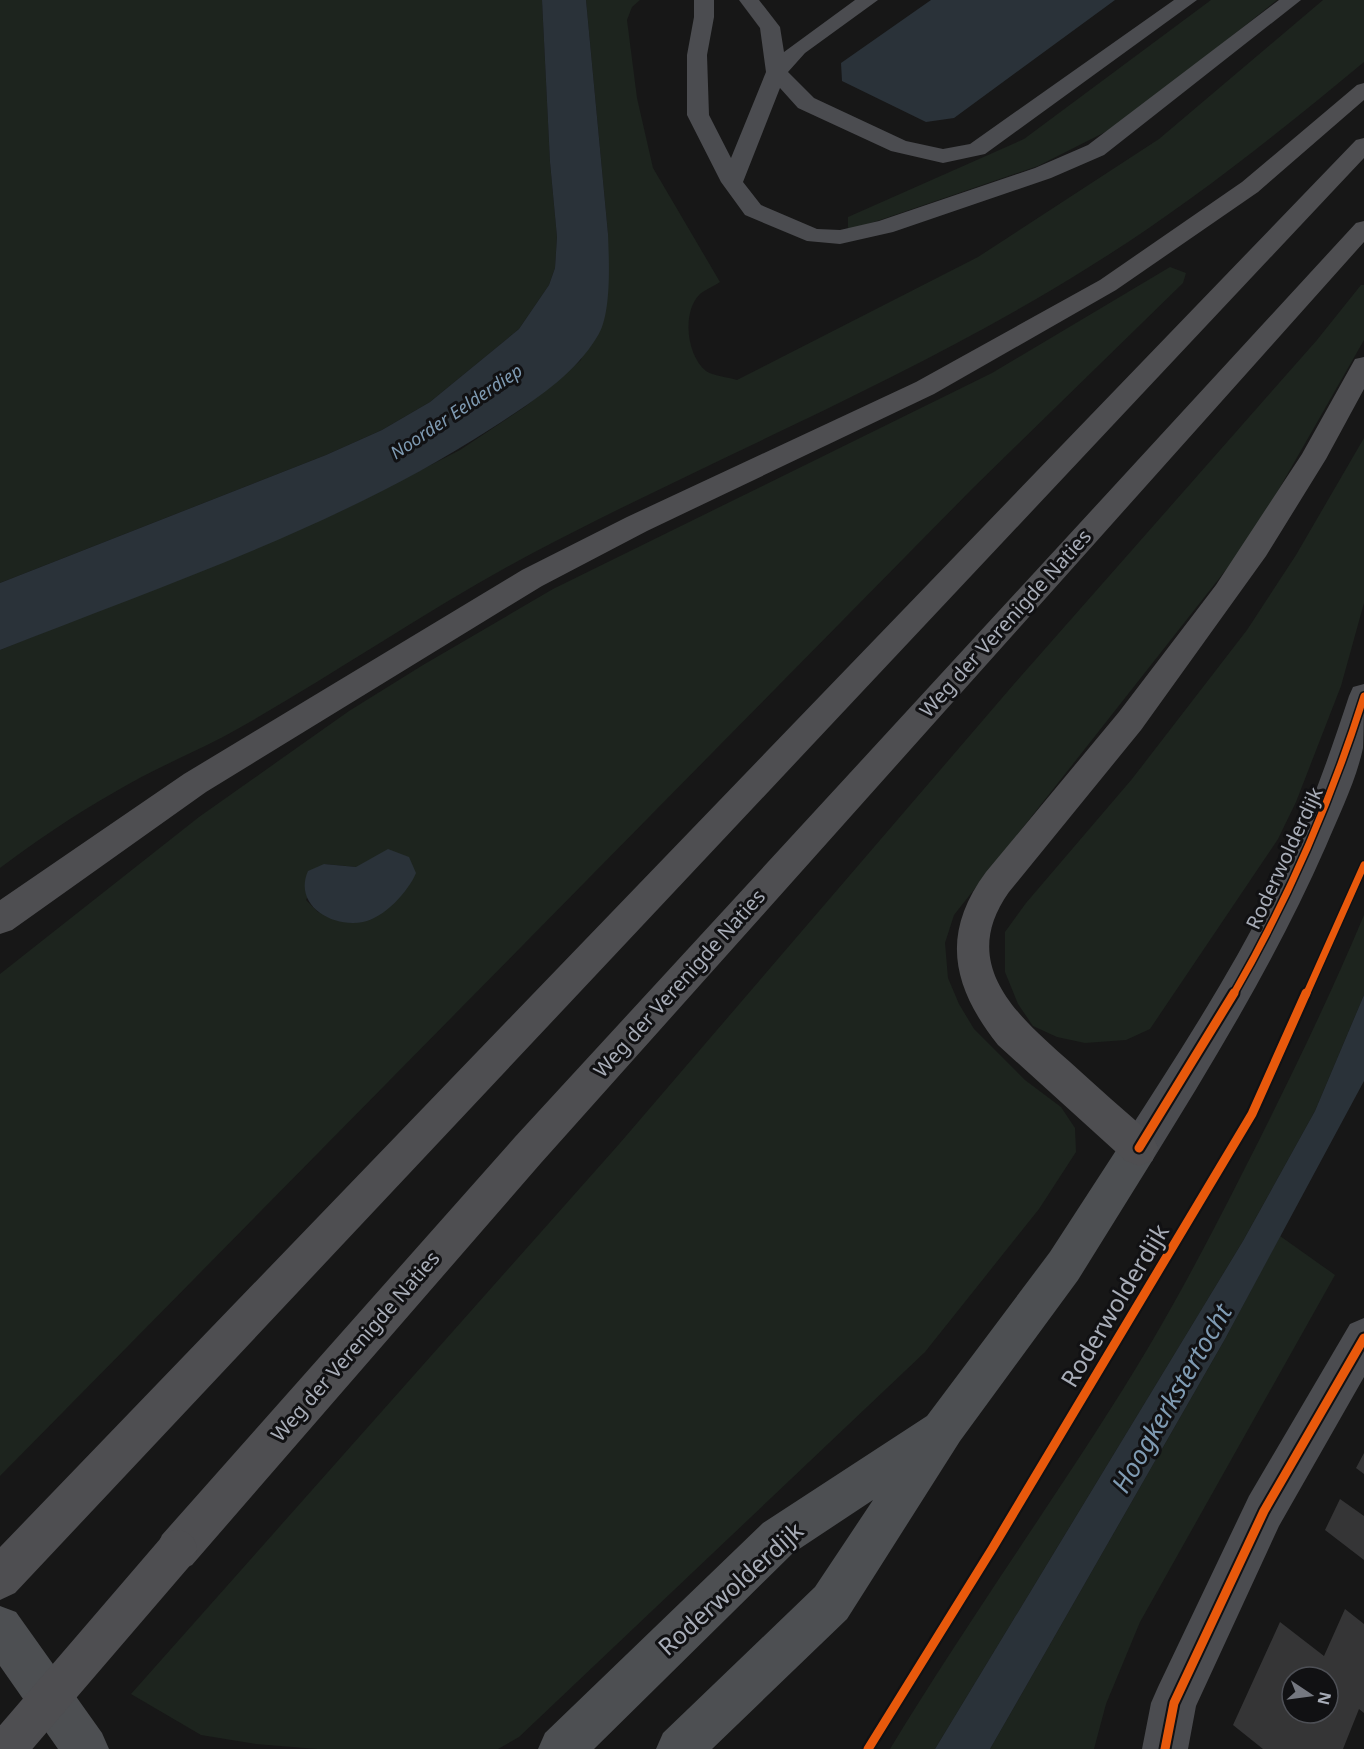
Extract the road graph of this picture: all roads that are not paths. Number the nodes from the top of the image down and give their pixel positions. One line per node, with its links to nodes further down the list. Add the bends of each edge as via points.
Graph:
1 (704, 0): 9 (street, via 697,56 698,115)
2 (749, 0): 6 (street, via 770,27)
3 (868, 0): 6 (street, via 798,49)
4 (1187, 0): 6 (street, via 977,149 943,156 899,146 806,103)
5 (1291, 0): 9 (street, via 1096,150 1043,173 885,227 840,237 815,236 753,210)
6 (776, 72): 9 (street)
7 (1364, 89): 13 (highway, via 1250,187 1108,285 925,388 532,578 195,783)
8 (1364, 145): 17 (highway)
9 (732, 182)
10 (1364, 228): 19 (highway, Weg der Verenigde Naties, bridge, via 528,1150)
11 (1364, 365): 14 (highway, via 1307,471 1256,553 1131,721 994,888 976,920 974,967 996,1016)
12 (1364, 696): 14 (street, Roderwolderdijk, via 1350,749 1293,888 1213,1029)
13 (2, 916)
14 (1139, 1148): 16 (main road, Roderwolderdijk, via 1064,1266)
15 (1364, 1338): 23 (street, via 1264,1511 1174,1703)
16 (945, 1426): 21 (main road, Roderwolderdijk, via 778,1538); 22 (main road, Roderwolderdijk, via 831,1603)
17 (0, 1578)
18 (0, 1628): 20 (main road)
19 (6, 1749)
20 (86, 1749)
21 (561, 1749)
22 (679, 1749)
23 (1165, 1749)

